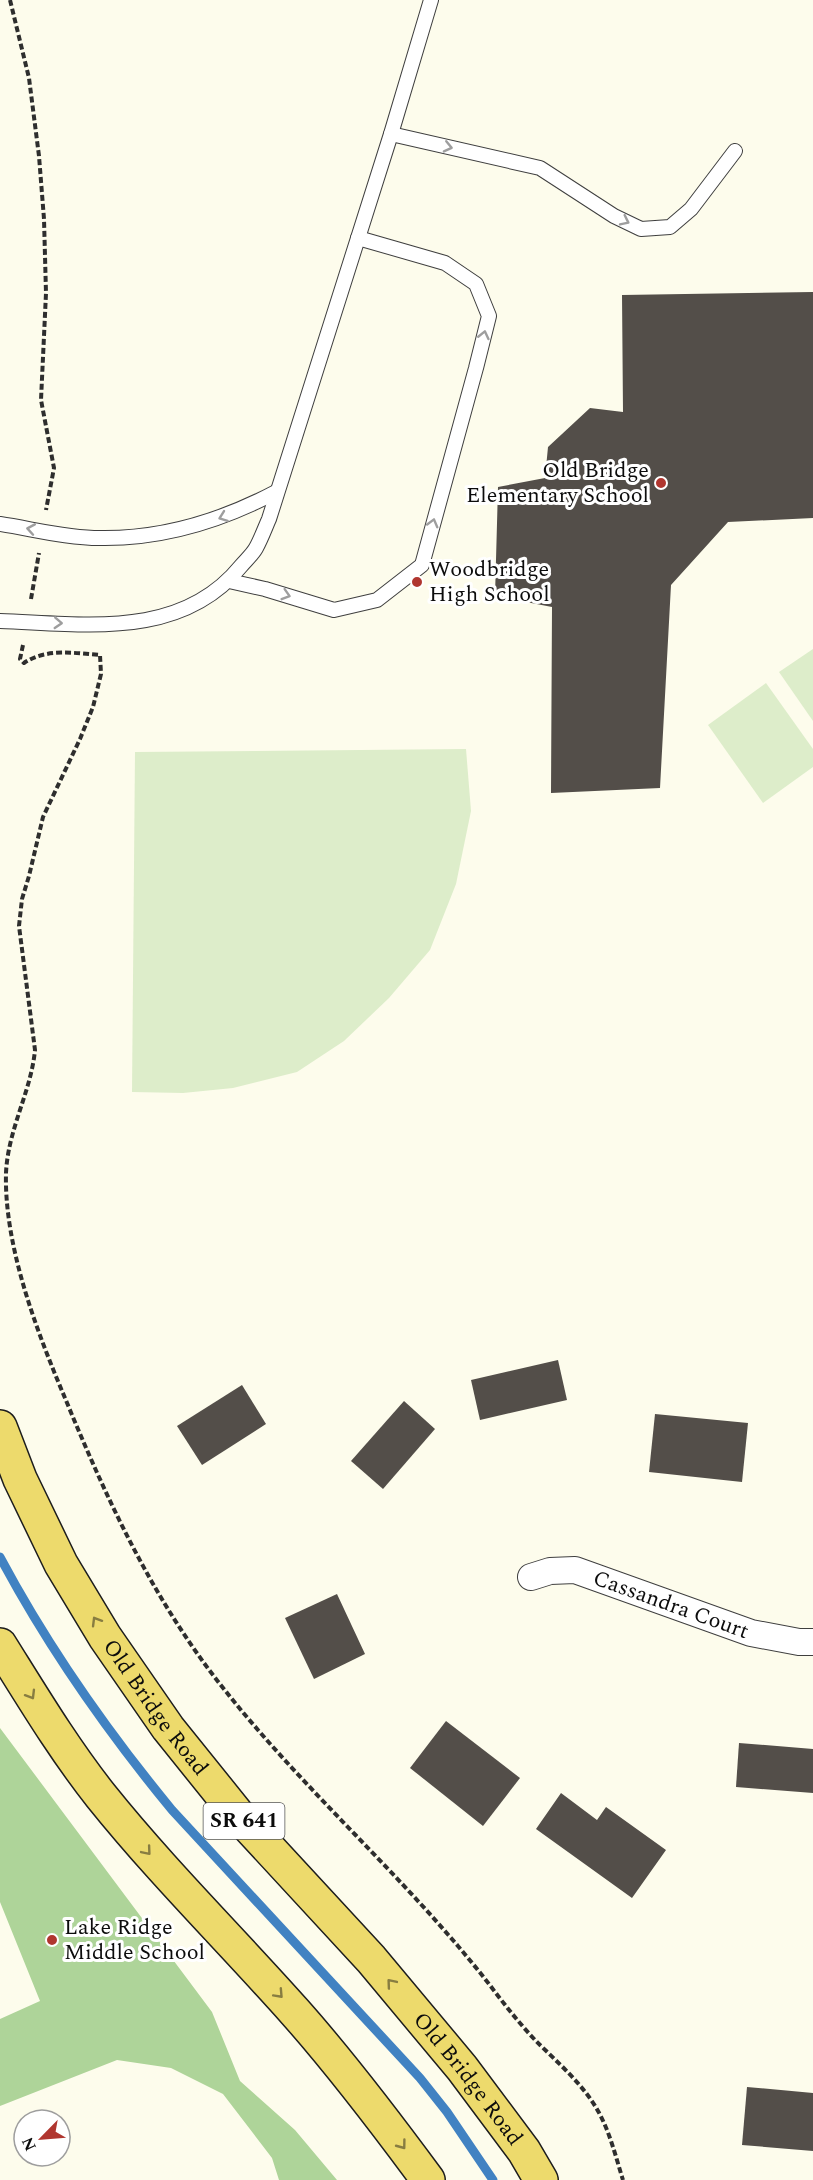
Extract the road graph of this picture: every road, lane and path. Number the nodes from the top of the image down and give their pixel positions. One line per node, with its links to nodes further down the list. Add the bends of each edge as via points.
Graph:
1 (10, 0): 8 (path, via 29,78 44,219 46,293 41,399 54,468)
2 (430, 0): 3 (lane)
3 (391, 134): 4 (lane, one-way to 4, via 540,168 641,229 670,227 691,209); 5 (lane)
4 (735, 151)
5 (358, 238): 6 (lane); 9 (lane, one-way to 5, via 334,610 377,600 422,565 489,316 476,284 445,263)
6 (276, 492): 8 (lane, one-way to 8, via 196,527 148,536 99,538); 9 (lane, via 255,549)
7 (0, 524): 8 (lane, one-way to 7)
8 (43, 531): 11 (path)
9 (229, 581): 11 (lane, one-way to 9, via 81,625 151,621 202,602)
10 (0, 621): 11 (lane)
11 (27, 622): 18 (path, via 21,659 24,663 46,654 68,652 100,655 101,662 93,707 43,817 20,914 35,1050 15,1120 6,1175 19,1264 50,1362 105,1493 157,1590 196,1652 243,1711 420,1901 511,2013 589,2098 602,2118)
12 (0, 1427): 17 (main road, Old Bridge Road / SR 641, one-way to 12, via 524,2151 454,2059 371,1959 238,1815 168,1728 105,1637 61,1564)
13 (531, 1577): 14 (street, Cassandra Court, via 575,1570 752,1633)
14 (813, 1642)
15 (0, 1645): 16 (main road, one-way to 16, via 100,1794 152,1857 296,2013)
16 (428, 2180)
17 (541, 2180)
18 (623, 2180)

